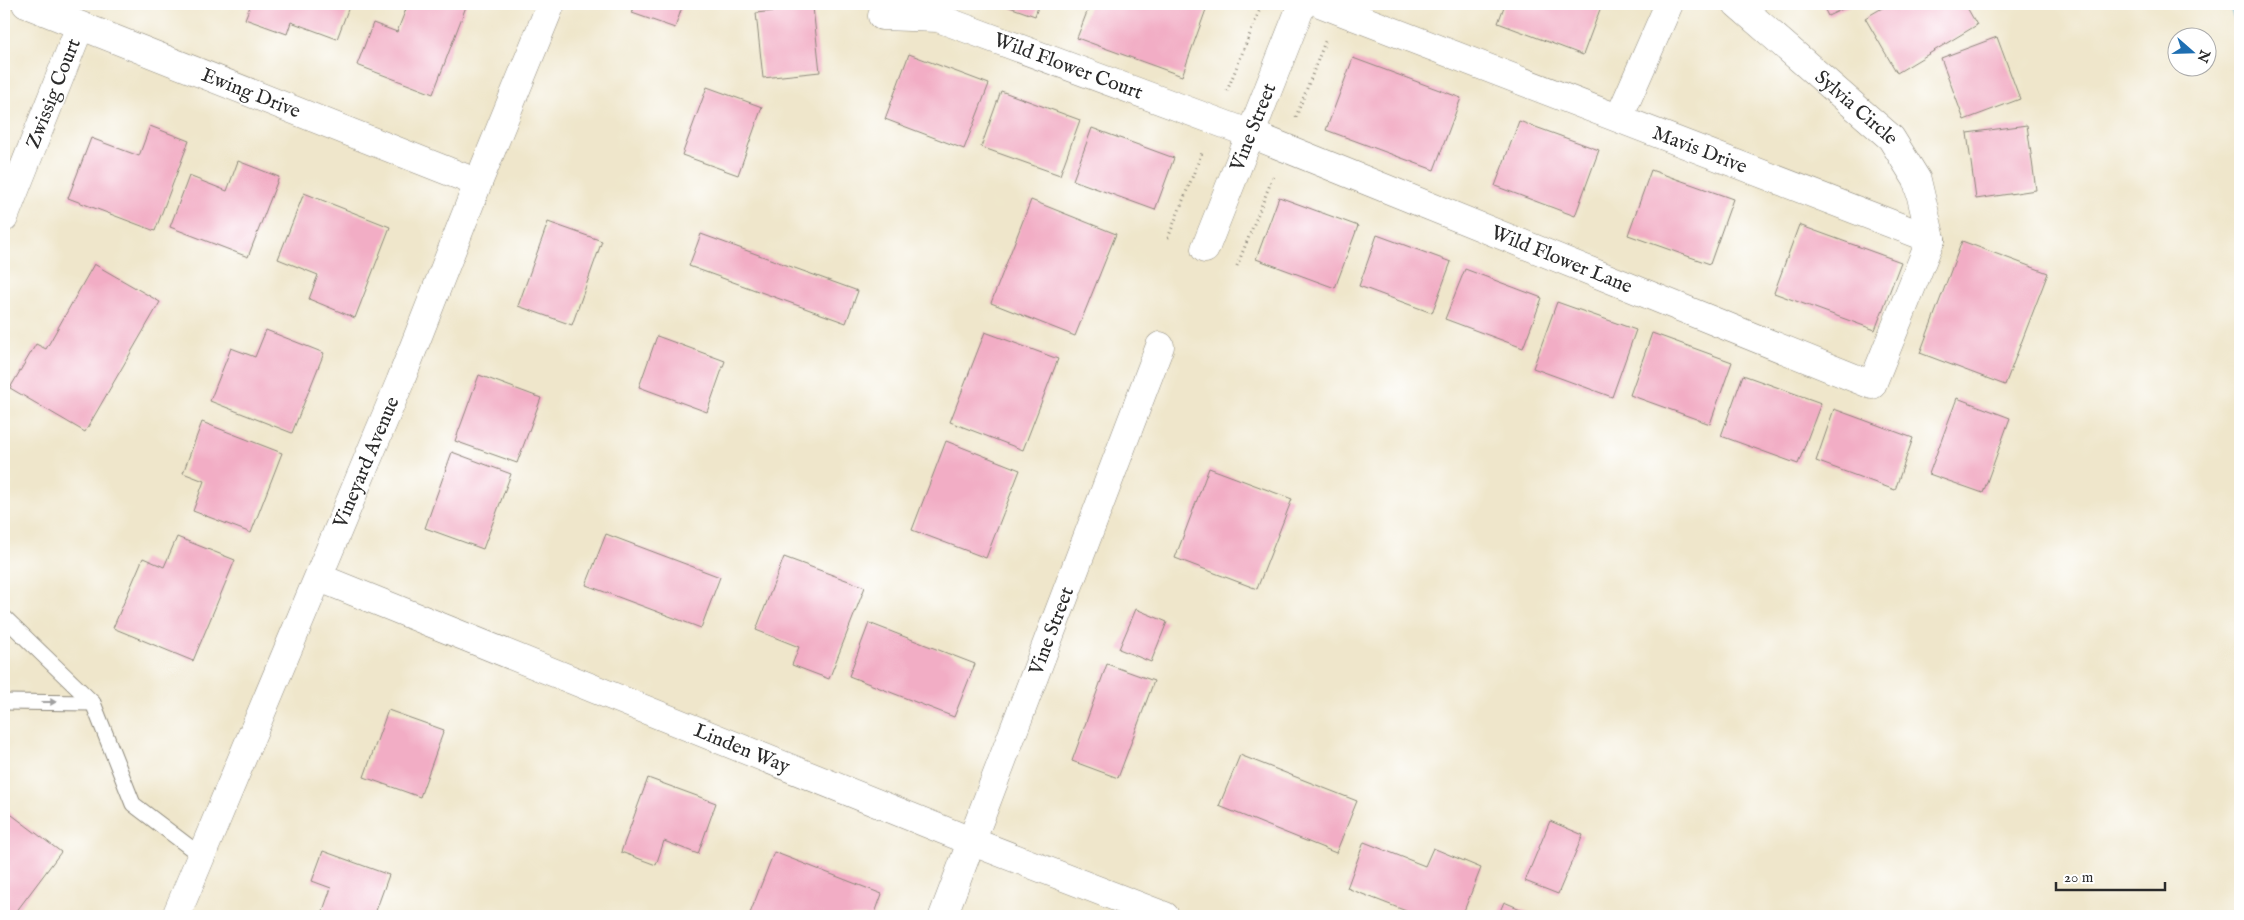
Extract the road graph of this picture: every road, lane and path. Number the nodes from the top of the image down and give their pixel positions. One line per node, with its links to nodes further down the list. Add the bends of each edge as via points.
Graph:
1 (26, 4): 8 (street, Ewing Drive)
2 (551, 4): 11 (street, Vineyard Avenue)
3 (1302, 4): 10 (street, Vine Street)
4 (1322, 4): 9 (street, Mavis Drive)
5 (1669, 4): 9 (street)
6 (1737, 4): 13 (street, Sylvia Circle, via 1891,138 1917,180)
7 (882, 16): 10 (street, Wild Flower Court, via 938,18)
8 (80, 26): 11 (street, Ewing Drive); 12 (street, Zwissig Court)
9 (1619, 118): 13 (street, Mavis Drive)
10 (1251, 134): 13 (street, Wild Flower Lane, via 1872,384); 14 (street, Vine Street)
11 (478, 183): 16 (street, Vineyard Avenue)
12 (4, 218)
13 (1931, 239)
14 (1205, 249)
15 (1160, 346): 20 (street, Vine Street)
16 (320, 578): 20 (street, Linden Way); 21 (street, Vineyard Avenue)
17 (4, 616): 19 (lane)
18 (4, 702): 19 (lane, one-way to 19)
19 (93, 703): 21 (lane, via 133,804)
20 (973, 842): 23 (street, Vine Street); 24 (street, Linden Way)
21 (200, 855): 22 (street, Vineyard Avenue)
22 (176, 916)
23 (943, 916)
24 (1165, 916)

